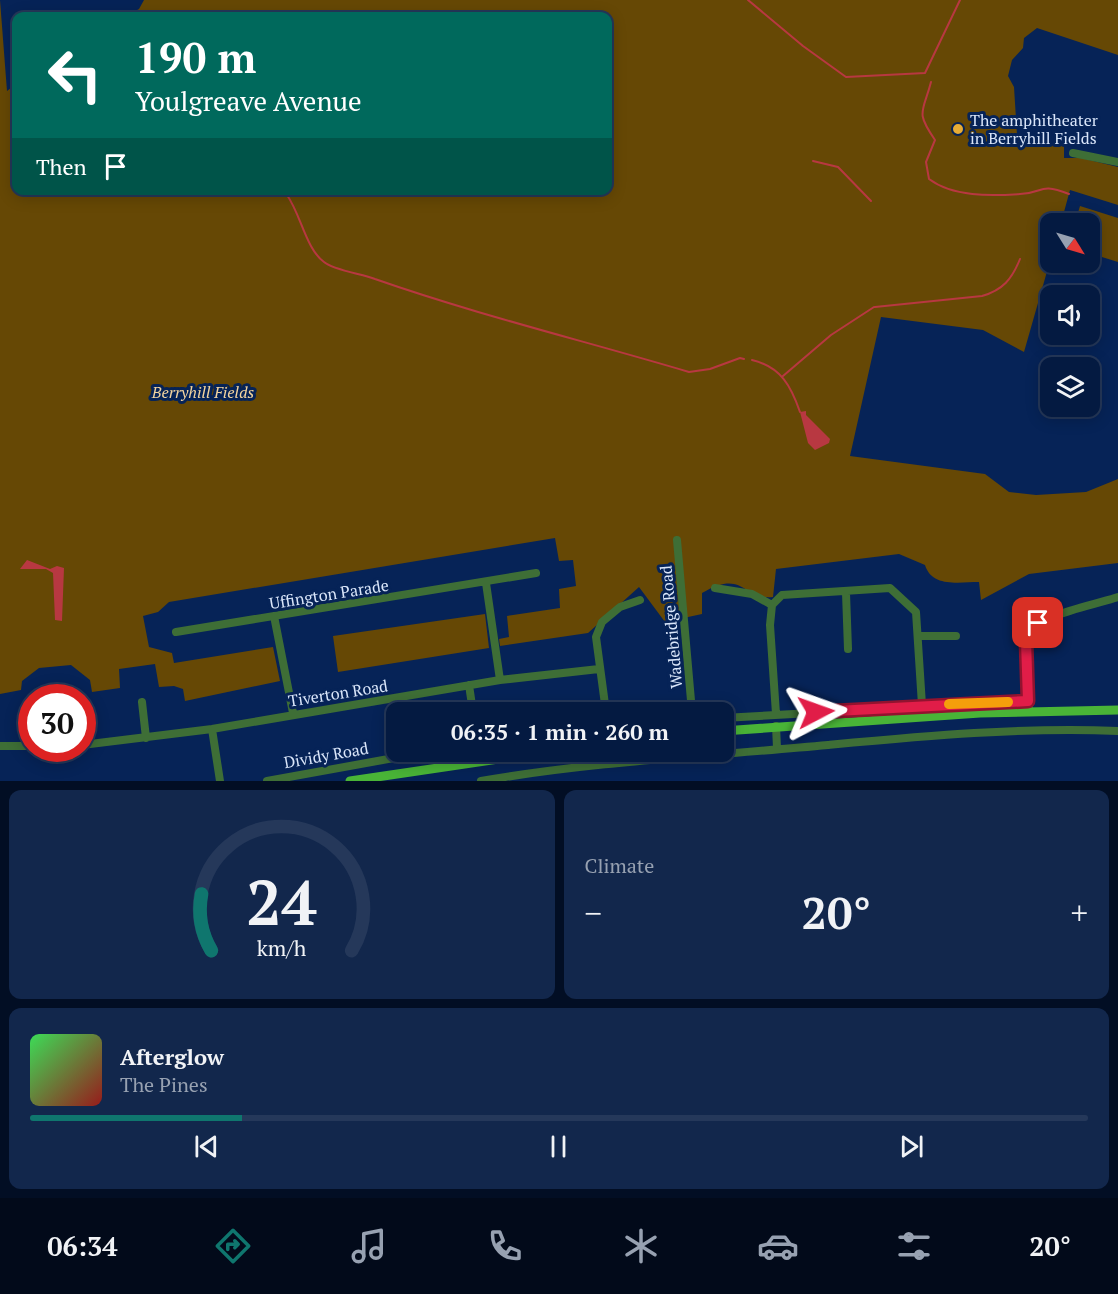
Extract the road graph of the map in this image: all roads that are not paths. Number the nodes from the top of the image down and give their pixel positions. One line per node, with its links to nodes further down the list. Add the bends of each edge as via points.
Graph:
1 (1073, 153): 2 (street)
2 (1118, 162)
3 (677, 540): 22 (street, Wadebridge Road)
4 (536, 573): 5 (street, Uffington Parade)
5 (486, 583): 11 (street, Uffington Parade); 17 (street)
6 (715, 588): 10 (street, via 753,594)
7 (846, 593): 10 (street, via 782,595); 13 (street, via 890,588 914,607); 15 (street)
8 (1118, 597): 24 (street, via 1032,627 1026,641)
9 (639, 600): 16 (street, via 620,607 602,622 596,637)
10 (772, 605): 27 (street)
11 (274, 616): 12 (street, Uffington Parade); 26 (street)
12 (176, 632)
13 (919, 636): 14 (street); 23 (street)
14 (956, 636)
15 (848, 649)
16 (599, 669): 17 (street, Tiverton Road); 21 (street)
17 (500, 681): 18 (street, Tiverton Road)
18 (469, 685): 20 (street); 26 (street, Tiverton Road)
19 (142, 702): 33 (street)
20 (472, 702)
21 (604, 702)
22 (691, 702)
23 (922, 705): 24 (street); 27 (street)
24 (1029, 706): 25 (main road); 29 (main road, via 873,722)
25 (1118, 710)
26 (293, 713): 30 (street, Tiverton Road)
27 (776, 714): 28 (street)
28 (734, 717)
29 (776, 726): 31 (main road); 37 (street)
30 (213, 729): 33 (street, Tiverton Road); 40 (street)
31 (734, 731)
32 (1118, 731): 37 (street, via 1050,729)
33 (146, 738): 34 (street, Tiverton Road)
34 (96, 743)
35 (0, 746): 36 (street)
36 (18, 746)
37 (777, 748): 43 (street, via 610,762)
38 (386, 759): 41 (street, Dividy Road)
39 (478, 762): 42 (main road, Dividy Road)
40 (220, 781)
41 (267, 781)
42 (350, 781)
43 (481, 781)

